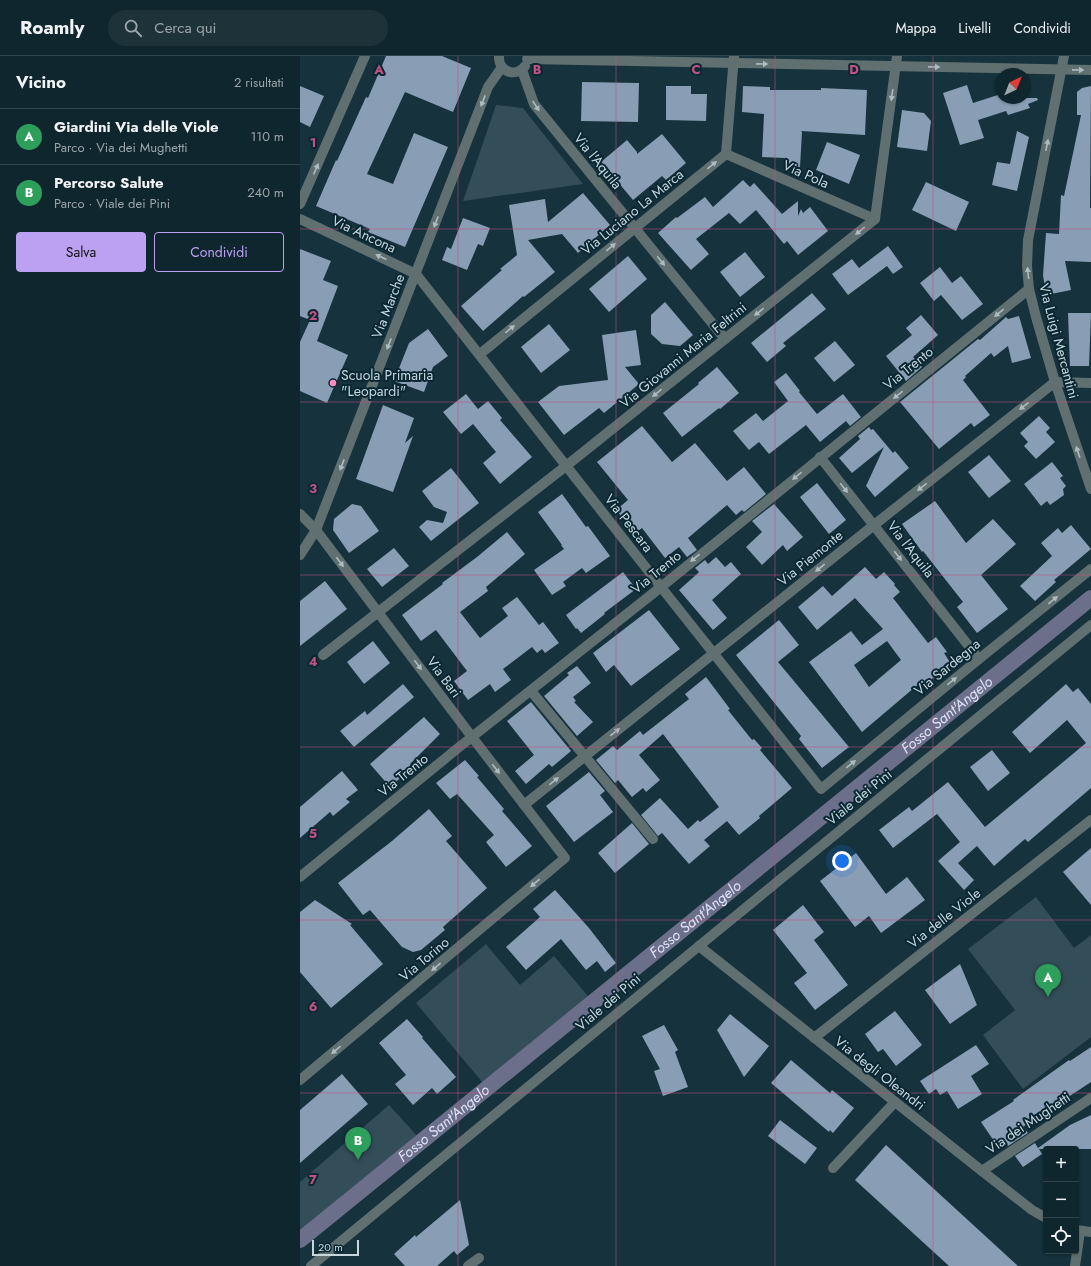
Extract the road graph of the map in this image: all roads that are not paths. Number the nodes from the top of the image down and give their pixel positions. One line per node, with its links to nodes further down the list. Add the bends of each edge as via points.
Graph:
1 (365, 56): 12 (street, one-way to 1)
2 (499, 56): 7 (street)
3 (1064, 56): 8 (street, Via Luigi Mercantini)
4 (527, 57): 5 (street); 9 (street)
5 (734, 60): 6 (street, one-way to 6); 11 (street)
6 (897, 61): 8 (street, one-way to 8); 14 (street, one-way to 14)
7 (502, 67): 9 (street, via 514,73); 16 (street, Via Marche, one-way to 16, via 488,87)
8 (1062, 69): 10 (street, one-way to 10); 17 (street, Via Luigi Mercantini, one-way to 8, via 1028,240)
9 (522, 70): 15 (street, Via l'Aquila, one-way to 15, via 534,104)
10 (1091, 70)
11 (726, 154): 14 (street, Via Pola); 15 (street, Via Luciano La Marca, one-way to 11)
12 (300, 204)
13 (300, 219): 16 (street, Via Ancona, one-way to 13)
14 (875, 219): 18 (street, Via Giovanni Maria Feltrini, one-way to 18)
15 (634, 228): 18 (street, Via l'Aquila, one-way to 18); 19 (street, Via Luciano La Marca, one-way to 15)
16 (416, 274): 19 (street, Via Pescara); 27 (street, Via Marche, one-way to 27)
17 (1029, 289): 20 (street, Via Luigi Mercantini); 22 (street, Via Trento, one-way to 22)
18 (725, 339): 23 (street, Via Giovanni Maria Feltrini, one-way to 23)
19 (480, 354): 23 (street, Via Pescara)
20 (1054, 382): 21 (street); 24 (street, Via Luigi Mercantini, one-way to 20); 26 (street, Via Piemonte, one-way to 26)
21 (1091, 384)
22 (820, 457): 26 (street, Via l'Aquila, one-way to 26); 30 (street, Via Trento, one-way to 30)
23 (566, 466): 30 (street, Via Pescara); 31 (street, Via Giovanni Maria Feltrini)
24 (1091, 489)
25 (300, 514): 27 (street, Via Bari)
26 (874, 525): 33 (street, Via Piemonte, one-way to 33); 35 (street, Via l'Aquila, one-way to 35)
27 (316, 530): 28 (street, Via Marche); 31 (street, Via Bari, one-way to 31)
28 (300, 555)
29 (1091, 569): 35 (street, Via Sardegna, one-way to 29)
30 (660, 586): 33 (street, Via Pescara); 36 (street, Via Trento)
31 (378, 613): 34 (street, Via Giovanni Maria Feltrini); 37 (street, Via Bari, one-way to 37)
32 (1091, 625): 45 (street, Viale dei Pini)
33 (714, 653): 38 (street, Via Piemonte, one-way to 33); 39 (street, Via Pescara)
34 (323, 655)
35 (978, 659): 39 (street, Via Sardegna, one-way to 35)
36 (531, 691): 37 (street, Via Trento); 38 (street)
37 (472, 737): 40 (street, Via Bari, one-way to 40); 44 (street, Via Trento)
38 (585, 756): 40 (street, Via Piemonte, one-way to 38); 42 (street)
39 (821, 789)
40 (524, 805): 43 (street, Via Bari)
41 (1091, 820): 46 (street, Via delle Viole)
42 (653, 839)
43 (565, 858): 47 (street, Via Torino, one-way to 47)
44 (300, 877)
45 (698, 946): 46 (street, Via degli Oleandri); 57 (street, Viale dei Pini)
46 (814, 1038): 49 (street, Via degli Oleandri)
47 (300, 1080)
48 (1091, 1098): 51 (street, Via dei Mughetti)
49 (894, 1102): 50 (street); 51 (street, Via degli Oleandri)
50 (833, 1168)
51 (982, 1171): 52 (street, Via degli Oleandri)
52 (1043, 1216)
53 (1079, 1230): 54 (street)
54 (1091, 1232)
55 (1075, 1254): 59 (street)
56 (479, 1258): 58 (street)
57 (311, 1266)
58 (468, 1266)
59 (1074, 1266)

